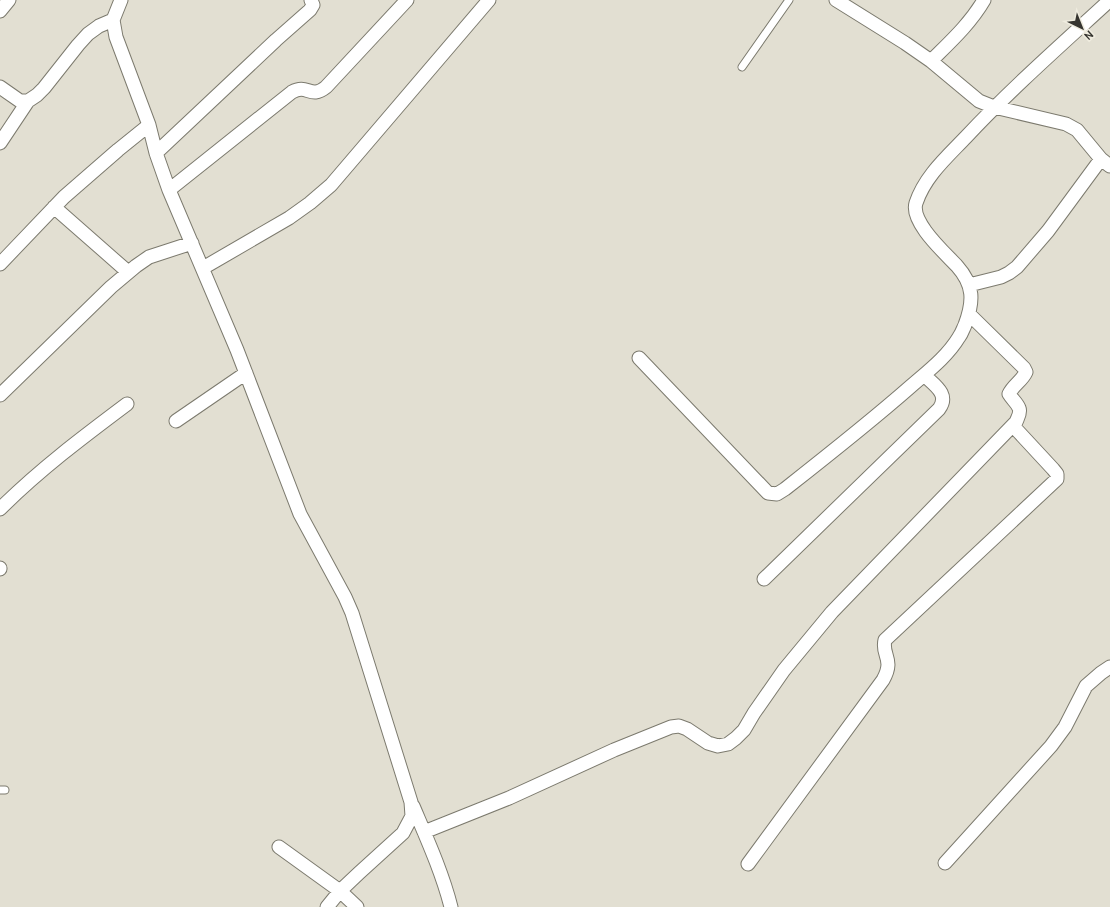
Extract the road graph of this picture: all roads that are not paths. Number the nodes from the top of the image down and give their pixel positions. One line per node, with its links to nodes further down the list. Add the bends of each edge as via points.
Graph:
1 (9, 0): 10 (street)
2 (121, 0): 11 (street)
3 (311, 0): 19 (street, via 310,10)
4 (407, 0): 21 (street, via 320,92 299,89 292,92)
5 (488, 0): 25 (street, via 331,185 289,218)
6 (789, 0): 13 (lane)
7 (836, 0): 12 (street)
8 (984, 0): 12 (street, via 963,30)
9 (1110, 0): 16 (street)
10 (0, 11)
11 (113, 20): 15 (street, via 88,34 44,88); 17 (street, via 116,37)
12 (931, 61): 16 (street, via 979,100)
13 (742, 67)
14 (0, 87): 15 (street, via 20,101)
15 (28, 101): 18 (street)
16 (994, 106): 20 (street, via 1066,124 1077,130); 27 (street, via 931,173 915,206 917,219 924,230 964,274)
17 (149, 125): 19 (street); 22 (street)
18 (0, 143)
19 (156, 153): 21 (street)
20 (1105, 162): 27 (street, via 1017,267 1001,277)
21 (169, 190): 23 (street)
22 (54, 207): 24 (street); 26 (street)
23 (192, 243): 25 (street); 26 (street, via 149,257)
24 (0, 264)
25 (203, 268): 30 (street)
26 (128, 272): 32 (street)
27 (969, 285): 28 (street, via 972,300)
28 (969, 314): 31 (street, via 960,336); 35 (street, via 1026,372 1009,394 1020,409)
29 (639, 358): 31 (street, via 768,493 776,494 883,411)
30 (246, 374): 34 (street); 39 (street, via 300,514 352,613)
31 (924, 375): 37 (street, via 940,391 944,403)
32 (0, 395)
33 (127, 404): 36 (street, via 32,479)
34 (176, 421)
35 (1014, 423): 40 (street, via 832,612 784,670 744,730 728,744 718,746 708,743 688,729 680,726 671,727); 43 (street, via 1015,428 1057,474 1057,479 884,640 888,665 883,680)
36 (0, 509)
37 (764, 579)
38 (1110, 667): 42 (street, via 1086,686 1065,727 1051,746)
39 (411, 802): 40 (street); 44 (street, via 412,816 403,833)
40 (424, 832): 47 (street)
41 (279, 847): 44 (street)
42 (945, 863)
43 (748, 864)
44 (340, 891): 45 (street); 46 (street)
45 (327, 907)
46 (357, 907)
47 (451, 907)

